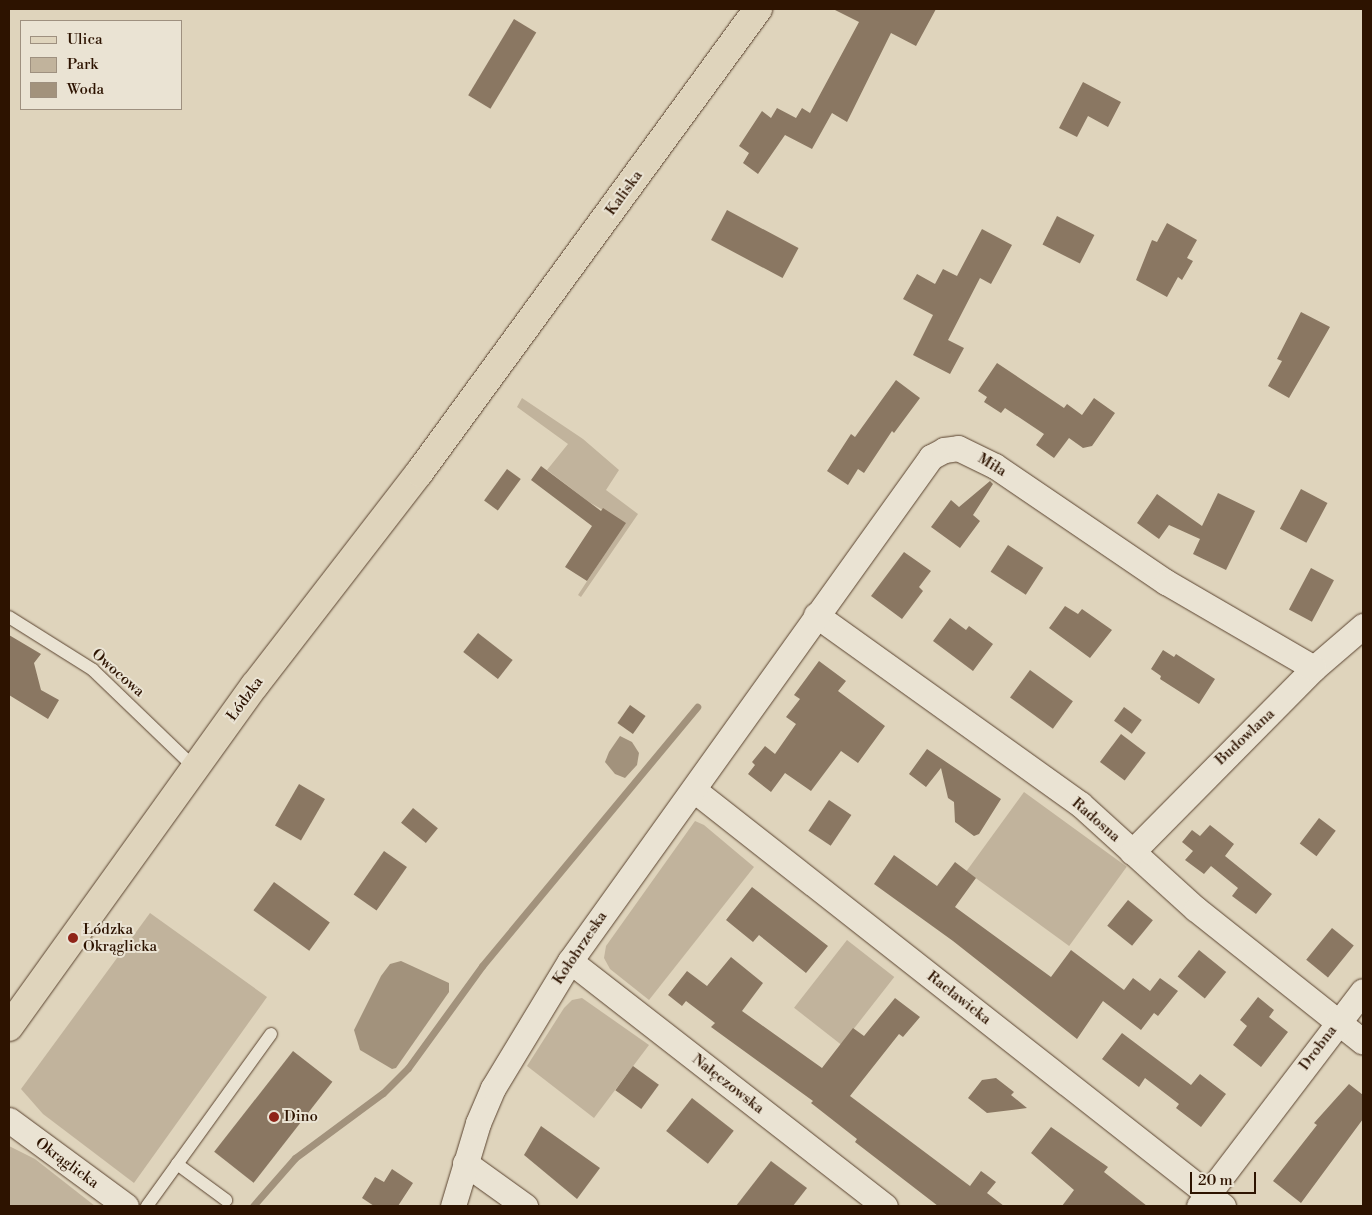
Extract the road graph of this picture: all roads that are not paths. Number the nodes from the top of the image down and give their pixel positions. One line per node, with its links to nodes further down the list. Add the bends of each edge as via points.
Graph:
1 (758, 9): 2 (main road, Kaliska)
2 (491, 377): 8 (main road, Łódzka)
3 (816, 615): 6 (street, Miła, via 930,457 958,448 995,466 1166,582); 7 (street, Miła); 10 (street, Radosna, via 1080,804)
4 (9, 617): 8 (lane, Owocowa, via 93,670)
5 (1363, 626): 6 (street, Budowlana)
6 (1314, 668): 10 (street, Budowlana)
7 (748, 712): 9 (street, Kołobrzeska)
8 (195, 768): 14 (main road, Łódzka)
9 (694, 790): 11 (street, Kołobrzeska); 21 (street, Racławicka)
10 (1132, 852): 13 (street, Radosna, via 1196,910)
11 (570, 961): 18 (street, Kołobrzeska, via 492,1088); 26 (street, Nałęczowska)
12 (1363, 991): 13 (street, Drobna)
13 (1338, 1022): 16 (street, Radosna); 21 (street, Drobna, via 1275,1106)
14 (9, 1027)
15 (270, 1034): 19 (lane)
16 (1363, 1042)
17 (9, 1120): 22 (street, Okrąglicka)
18 (465, 1163): 24 (street, Kołobrzeska); 25 (street)
19 (177, 1164): 20 (lane); 23 (lane)
20 (226, 1200)
21 (1210, 1202)
22 (126, 1206)
23 (147, 1206)
24 (453, 1206)
25 (525, 1206)
26 (885, 1206)

